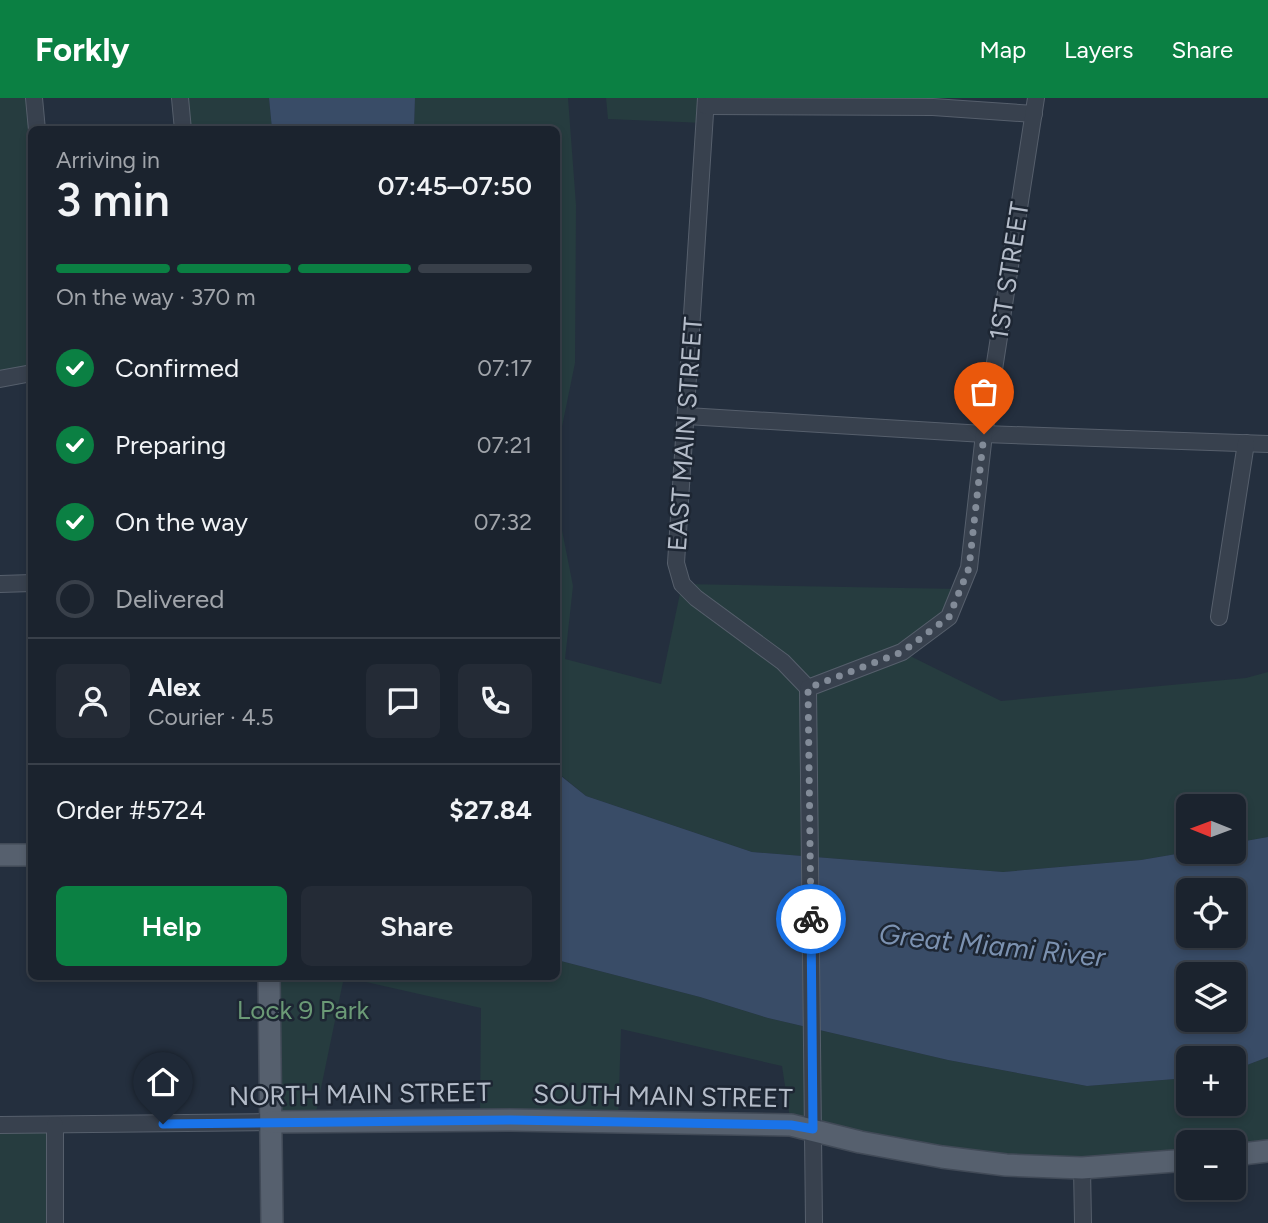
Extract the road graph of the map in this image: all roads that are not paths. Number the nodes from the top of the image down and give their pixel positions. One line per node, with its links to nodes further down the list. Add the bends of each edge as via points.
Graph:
1 (34, 98): 5 (street)
2 (180, 98): 6 (street)
3 (706, 102): 4 (street); 9 (street, EAST MAIN STREET)
4 (1035, 106): 10 (street, 1ST STREET)
5 (37, 126)
6 (183, 126)
7 (28, 374): 8 (street)
8 (0, 380)
9 (687, 416): 10 (street); 16 (street, EAST MAIN STREET, via 676,563 682,584 783,662)
10 (984, 434): 11 (street); 16 (street, 1ST STREET, via 969,568 949,617 902,652)
11 (1246, 443): 12 (street); 15 (street)
12 (1268, 444)
13 (28, 583): 14 (street)
14 (0, 584)
15 (1219, 617)
16 (808, 688): 24 (street)
17 (0, 855): 18 (main road)
18 (28, 855)
19 (269, 980): 21 (main road)
20 (510, 1120): 21 (main road, NORTH MAIN STREET); 24 (main road, SOUTH MAIN STREET)
21 (271, 1122): 23 (street, NORTH MAIN STREET); 30 (main road)
22 (0, 1125): 23 (street, NORTH MAIN STREET)
23 (55, 1125): 29 (street)
24 (813, 1129): 28 (main road, SOUTH MAIN STREET, via 942,1157); 31 (street)
25 (1268, 1151): 26 (main road)
26 (1246, 1154)
27 (1176, 1161): 28 (main road, SOUTH MAIN STREET)
28 (1082, 1168): 32 (street)
29 (55, 1223)
30 (272, 1223)
31 (814, 1223)
32 (1083, 1223)

